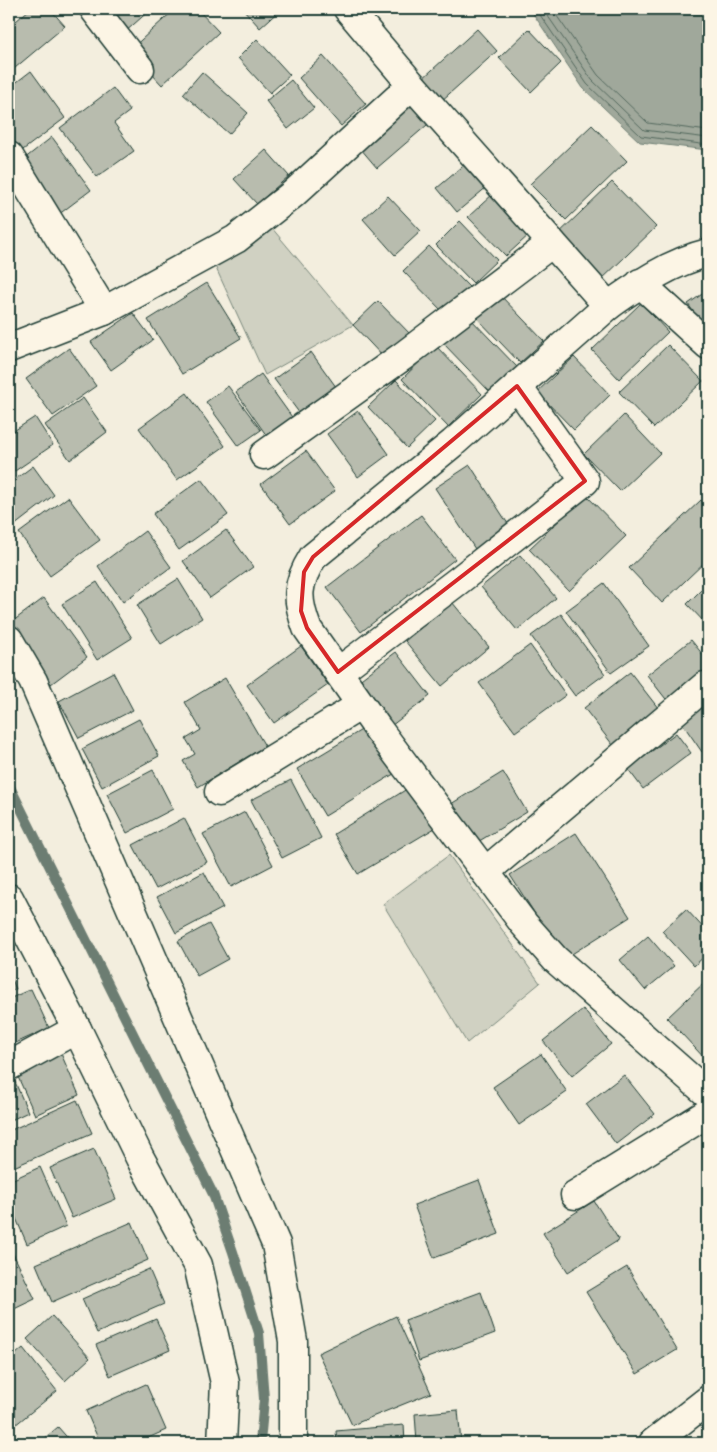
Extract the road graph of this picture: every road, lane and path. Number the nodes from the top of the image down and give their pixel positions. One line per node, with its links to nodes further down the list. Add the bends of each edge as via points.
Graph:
1 (94, 9): 3 (street)
2 (348, 9): 4 (street)
3 (140, 70)
4 (412, 85): 6 (street); 10 (street, via 292,194 236,239)
5 (9, 156): 10 (street)
6 (552, 243): 9 (street); 14 (street, via 403,356)
7 (708, 253): 8 (street, via 692,257)
8 (640, 283): 9 (street); 11 (street)
9 (608, 306): 13 (street)
10 (104, 311): 12 (street)
11 (708, 345)
12 (9, 348)
13 (517, 386): 16 (street, via 453,443 313,557 304,572 299,596 301,611 306,628); 16 (street, via 585,481)
14 (264, 455)
15 (9, 640): 29 (street, via 33,681 276,1244 293,1341)
16 (338, 672): 18 (street)
17 (706, 686): 20 (street)
18 (361, 705): 19 (street); 20 (street)
19 (219, 792)
20 (484, 872): 24 (street, via 555,959)
21 (9, 898): 22 (street)
22 (76, 1029): 23 (street); 28 (street, via 198,1265 225,1383)
23 (9, 1066)
24 (708, 1094)
25 (708, 1113): 26 (street)
26 (575, 1195)
27 (708, 1400): 30 (street)
28 (222, 1443)
29 (292, 1443)
30 (653, 1443)

